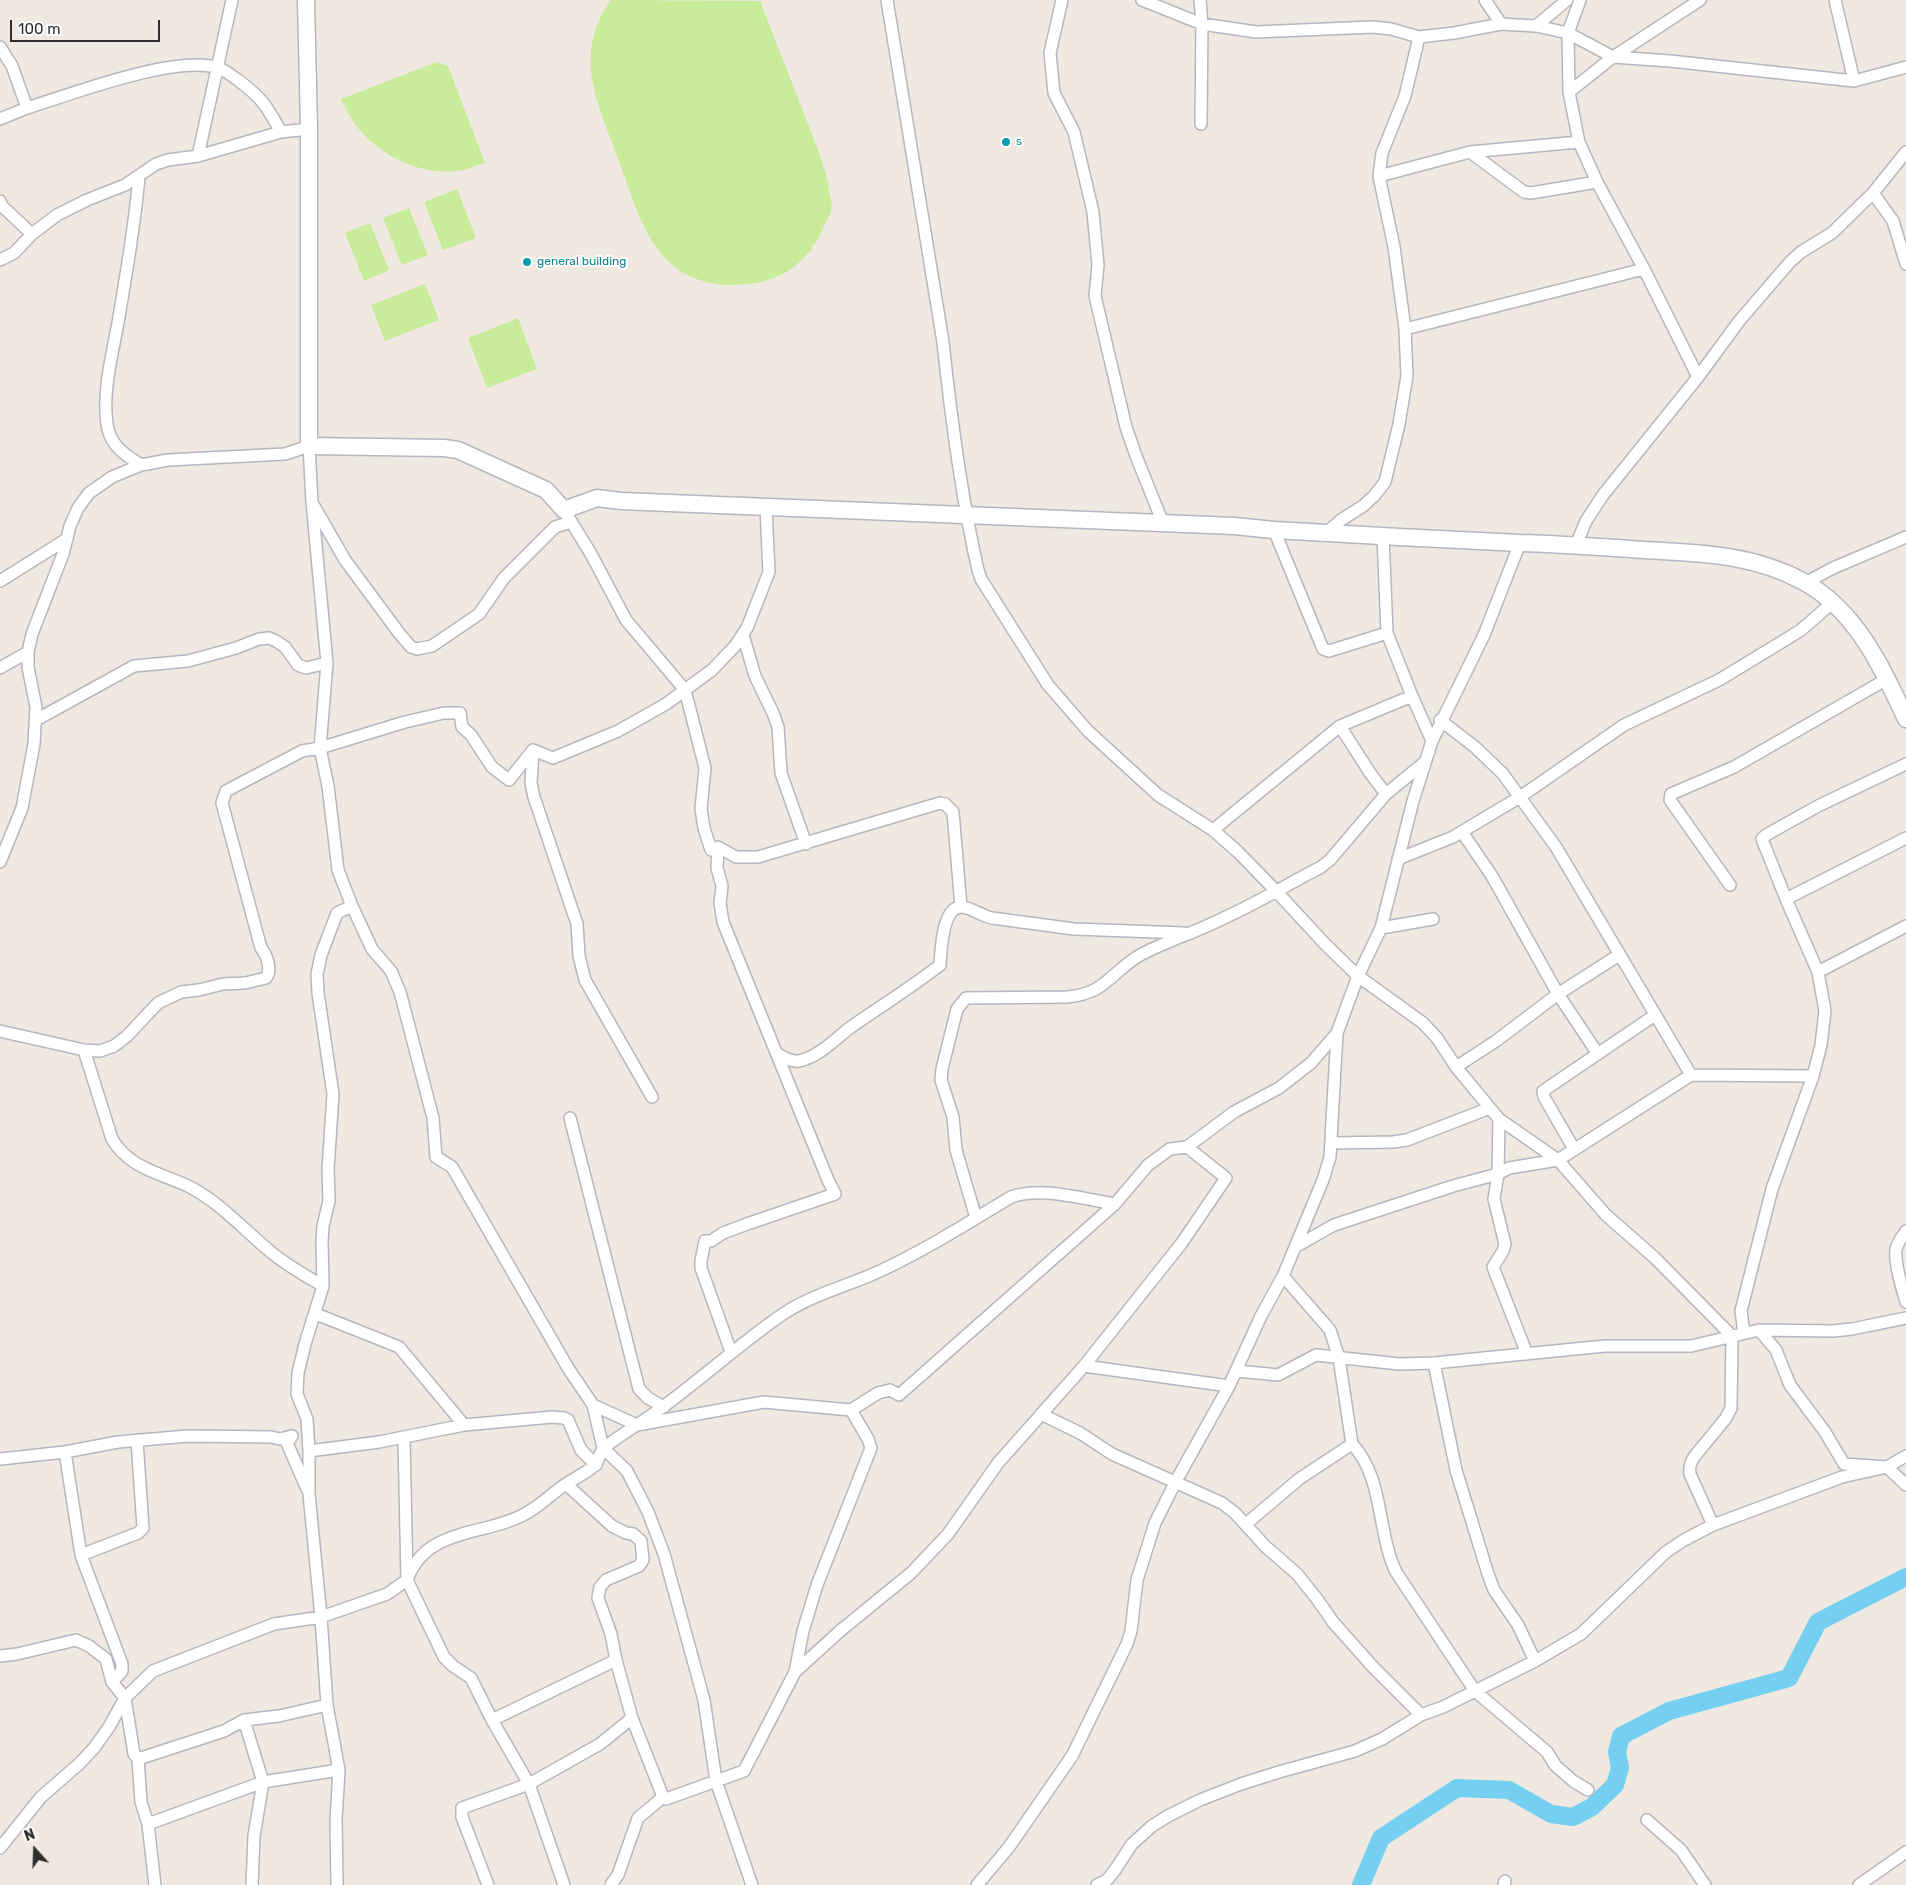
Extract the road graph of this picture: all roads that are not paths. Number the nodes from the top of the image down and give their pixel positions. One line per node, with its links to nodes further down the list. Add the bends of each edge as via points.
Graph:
1 (232, 0): 20 (street)
2 (306, 0): 26 (street)
3 (887, 0): 47 (street, via 944,342)
4 (1062, 0): 49 (street, via 1050,53 1054,93 1074,132 1093,212 1098,265 1095,296 1126,426)
5 (1142, 0): 12 (street)
6 (1200, 0): 12 (street)
7 (1485, 0): 13 (street)
8 (1567, 0): 14 (street)
9 (1580, 0): 15 (street)
10 (1700, 0): 18 (street)
11 (1835, 0): 21 (street)
12 (1202, 24): 16 (street, via 1256,32 1372,27); 25 (street)
13 (1501, 24): 14 (street); 16 (street)
14 (1536, 26): 15 (street)
15 (1568, 33): 18 (street); 22 (street)
16 (1418, 36): 33 (street, via 1405,96 1382,153)
17 (0, 47): 23 (street, via 12,66)
18 (1612, 57): 21 (street); 22 (street)
19 (1906, 67): 21 (street)
20 (218, 68): 23 (street, via 174,66); 27 (street, via 260,98); 31 (street)
21 (1854, 81)
22 (1569, 92): 28 (street)
23 (27, 108): 24 (street)
24 (0, 118)
25 (1201, 124)
26 (310, 129): 27 (street); 43 (street)
27 (280, 132): 31 (street)
28 (1579, 142): 29 (street); 34 (street)
29 (1470, 152): 33 (street); 34 (street, via 1524,192)
30 (1906, 152): 35 (street)
31 (198, 156): 32 (street, via 156,164)
32 (139, 176): 37 (street, via 57,215); 44 (street, via 106,410 108,430 115,444)
33 (1379, 176): 41 (street, via 1394,247)
34 (1597, 182): 40 (street)
35 (1873, 193): 39 (street, via 1893,221); 42 (street, via 1832,233 1790,262 1740,320)
36 (0, 201): 37 (street)
37 (32, 234): 38 (street, via 14,253)
38 (0, 260)
39 (1906, 264)
40 (1644, 269): 41 (street); 42 (street)
41 (1405, 329): 51 (street, via 1407,376 1385,482 1363,506)
42 (1698, 377): 56 (street, via 1603,495 1586,521)
43 (309, 446): 44 (street, via 285,454 168,460); 45 (street); 48 (street, via 458,450 546,490)
44 (141, 465): 54 (street, via 112,477 89,493 78,508)
45 (312, 502): 48 (street, via 345,560 399,633 417,649 432,646 480,614 504,578); 63 (street)
46 (766, 507): 47 (street); 48 (street, via 597,498); 61 (street, via 769,572)
47 (967, 515): 49 (street); 79 (street, via 982,579 1048,685 1088,731 1158,795)
48 (567, 516): 66 (street, via 626,620)
49 (1163, 523): 50 (street)
50 (1274, 530): 51 (street); 60 (street, via 1323,649 1328,651)
51 (1326, 533): 52 (street)
52 (1383, 536): 55 (street); 60 (street)
53 (1906, 537): 58 (street)
54 (67, 539): 57 (street); 62 (street)
55 (1520, 543): 56 (street); 70 (street, via 1484,635)
56 (1576, 545): 58 (street, via 1726,556 1759,564)
57 (0, 581)
58 (1806, 583): 59 (street)
59 (1832, 603): 65 (street, via 1868,644); 78 (street, via 1802,630 1718,680 1624,725)
60 (1387, 633): 67 (street)
61 (743, 635): 66 (street, via 712,670); 82 (street, via 755,676 778,727 781,773)
62 (28, 652): 64 (street); 69 (street)
63 (327, 663): 69 (street, via 306,668 298,665 285,647 276,641 259,639 188,661 134,666); 73 (street)
64 (0, 668)
65 (1887, 678): 68 (street); 86 (street, via 1734,767 1671,794 1670,800)
66 (685, 690): 74 (street, via 647,716 590,744 553,758); 83 (street, via 705,768 701,809 704,828 712,850)
67 (1412, 696): 71 (street); 72 (street)
68 (1906, 719)
69 (36, 720): 85 (street, via 22,808)
70 (1440, 720): 72 (street); 78 (street, via 1487,758)
71 (1340, 726): 77 (street); 79 (street)
72 (1432, 741): 75 (street)
73 (320, 748): 74 (street, via 444,712 460,713 462,727 471,734 492,767 509,780); 89 (street, via 338,870); 102 (street, via 302,751 226,791 222,803 261,948 265,952 268,976 253,982 181,992 158,1003 114,1046 100,1051)
74 (533, 750): 108 (street, via 531,784 577,924 585,980)
75 (1425, 762): 77 (street); 84 (street)
76 (1906, 764): 88 (street, via 1818,806 1762,839)
77 (1386, 794): 87 (street, via 1330,860)
78 (1520, 797): 80 (street); 95 (street, via 1556,847)
79 (1213, 830): 87 (street)
80 (1462, 832): 84 (street); 98 (street, via 1492,876)
81 (1906, 838): 88 (street)
82 (806, 844): 83 (street, via 751,859 736,857); 90 (street, via 945,804 954,817)
83 (718, 847): 103 (street, via 723,922)
84 (1398, 859): 93 (street)
85 (0, 862)
86 (1730, 885)
87 (1276, 890): 94 (street, via 1225,918); 97 (street)
88 (1786, 899): 96 (street)
89 (352, 906): 122 (street, via 337,913 317,974 333,1094 329,1201 322,1241); 136 (street, via 372,949 391,971 400,992 433,1118 436,1157 452,1167 568,1368)
90 (961, 907): 94 (street, via 992,918 1074,929); 103 (street, via 953,911 944,927 940,964 822,1050 793,1062)
91 (1433, 919): 93 (street)
92 (1906, 926): 96 (street)
93 (1381, 928): 97 (street)
94 (1186, 934): 118 (street, via 1136,957 1083,995 966,998 957,1009 941,1080 953,1117 956,1150)
95 (1618, 955): 98 (street); 99 (street)
96 (1818, 972): 107 (street, via 1826,1011)
97 (1358, 976): 101 (street); 105 (street, via 1424,1023)
98 (1558, 994): 104 (street); 105 (street)
99 (1654, 1015): 104 (street); 106 (street)
100 (0, 1031): 102 (street)
101 (1337, 1033): 112 (street); 113 (street, via 1311,1063 1279,1088 1234,1112)
102 (84, 1050): 122 (street, via 118,1149 145,1169 207,1196 273,1254)
103 (778, 1054): 129 (street, via 835,1194 705,1241 701,1268)
104 (1598, 1054): 114 (street, via 1543,1091)
105 (1456, 1067): 109 (street)
106 (1691, 1075): 107 (street); 114 (street)
107 (1813, 1076): 127 (street, via 1772,1188 1741,1311)
108 (652, 1097)
109 (1490, 1108): 111 (street); 112 (street, via 1407,1140)
110 (570, 1118): 137 (street, via 639,1389)
111 (1499, 1120): 115 (street); 116 (street)
112 (1331, 1143): 120 (street, via 1323,1180)
113 (1187, 1148): 117 (street, via 1170,1149 1148,1165); 133 (street, via 1226,1178 1181,1244)
114 (1574, 1150): 115 (street)
115 (1558, 1160): 116 (street, via 1509,1168); 128 (street, via 1606,1215 1655,1258)
116 (1498, 1174): 120 (street, via 1334,1225); 130 (street, via 1494,1199 1504,1244 1493,1267)
117 (1115, 1204): 118 (street, via 1024,1192 1011,1196); 138 (street, via 899,1396 890,1390 878,1393)
118 (976, 1218): 129 (street, via 879,1271 803,1302)
119 (1906, 1231): 123 (street, via 1896,1252)
120 (1295, 1247): 121 (street)
121 (1283, 1276): 131 (street, via 1330,1330); 134 (street)
122 (324, 1286): 124 (street)
123 (1906, 1302)
124 (316, 1314): 140 (street, via 399,1347); 146 (street, via 298,1373 297,1394 307,1419)
125 (1906, 1318): 126 (street, via 1833,1331)
126 (1759, 1330): 127 (street); 151 (street, via 1776,1350 1790,1385 1844,1464)
127 (1744, 1332): 128 (street)
128 (1732, 1336): 130 (street, via 1691,1346 1605,1346); 157 (street, via 1731,1408 1690,1462 1690,1474)
129 (731, 1352): 137 (street)
130 (1527, 1354): 132 (street)
131 (1339, 1358): 132 (street, via 1399,1364); 134 (street, via 1316,1355 1278,1375); 144 (street)
132 (1434, 1363): 163 (street, via 1456,1470 1488,1574)
133 (1084, 1366): 135 (street); 139 (street)
134 (1237, 1371): 135 (street)
135 (1229, 1386): 152 (street)
136 (593, 1405): 141 (street); 145 (street)
137 (664, 1406): 141 (street)
138 (851, 1410): 141 (street, via 764,1402); 164 (street, via 871,1448 817,1585)
139 (1041, 1414): 152 (street, via 1080,1433 1112,1454); 164 (street, via 998,1463 948,1534 911,1573)
140 (464, 1425): 142 (street); 150 (street, via 564,1418 571,1425 581,1450)
141 (637, 1425): 145 (street)
142 (404, 1438): 146 (street); 159 (street)
143 (137, 1440): 147 (street); 155 (street, via 200,1436 280,1439 292,1436 287,1443); 158 (street, via 144,1528)
144 (1352, 1444): 156 (street, via 1299,1479); 166 (street, via 1359,1451 1371,1478 1396,1572)
145 (603, 1448): 150 (street); 176 (street, via 627,1471 664,1554 704,1700)
146 (309, 1451): 155 (street)
147 (65, 1452): 149 (street); 158 (street)
148 (1906, 1456): 151 (street)
149 (0, 1459)
150 (596, 1465): 153 (street)
151 (1887, 1467): 154 (street); 157 (street, via 1842,1477)
152 (1176, 1481): 156 (street, via 1222,1502); 191 (street, via 1155,1524 1137,1580 1127,1644 1072,1756 1009,1847)
153 (566, 1484): 159 (street, via 532,1510 514,1519 442,1541 419,1557); 162 (street, via 612,1526 633,1534 640,1541 643,1560 639,1566 606,1580 600,1587 598,1598)
154 (1906, 1485)
155 (309, 1494): 160 (street)
156 (1246, 1524): 169 (street, via 1253,1535 1297,1574 1333,1622)
157 (1713, 1525): 163 (street, via 1666,1552 1581,1634)
158 (81, 1555): 165 (street, via 122,1664 122,1671)
159 (406, 1580): 160 (street, via 387,1594); 172 (street, via 444,1658 471,1678)
160 (321, 1616): 167 (street, via 274,1624 182,1658 153,1671); 168 (street)
161 (0, 1656): 165 (street, via 76,1640 106,1659)
162 (616, 1660): 170 (street); 172 (street)
163 (1535, 1662): 166 (street)
164 (795, 1672): 176 (street, via 744,1770)
165 (112, 1682): 167 (street)
166 (1474, 1691): 169 (street); 178 (street, via 1547,1752 1555,1765 1573,1781)
167 (126, 1698): 173 (street, via 134,1754); 182 (street, via 94,1748 41,1796)
168 (327, 1705): 171 (street); 174 (street)
169 (1421, 1715): 192 (street, via 1355,1751 1241,1784 1168,1816 1132,1844 1107,1880)
170 (632, 1718): 177 (street, via 600,1744); 179 (street)
171 (244, 1720): 173 (street, via 224,1731); 175 (street)
172 (492, 1720): 177 (street)
173 (138, 1759): 181 (street, via 141,1802)
174 (339, 1770): 175 (street); 186 (street)
175 (263, 1782): 181 (street); 185 (street, via 254,1836)
176 (716, 1782): 179 (street, via 666,1799); 190 (street)
177 (529, 1784): 187 (street, via 465,1806 461,1812); 188 (street)
178 (1588, 1790)
179 (663, 1797): 189 (street, via 638,1818 618,1875)
180 (1648, 1820): 193 (street, via 1681,1850)
181 (148, 1824): 184 (street)
182 (0, 1848)
183 (1906, 1852): 194 (street)
184 (155, 1885)
185 (252, 1885)
186 (337, 1885)
187 (488, 1885)
188 (564, 1885)
189 (611, 1885)
190 (752, 1885)
191 (977, 1885)
192 (1097, 1885)
193 (1704, 1885)
194 (1859, 1885)

